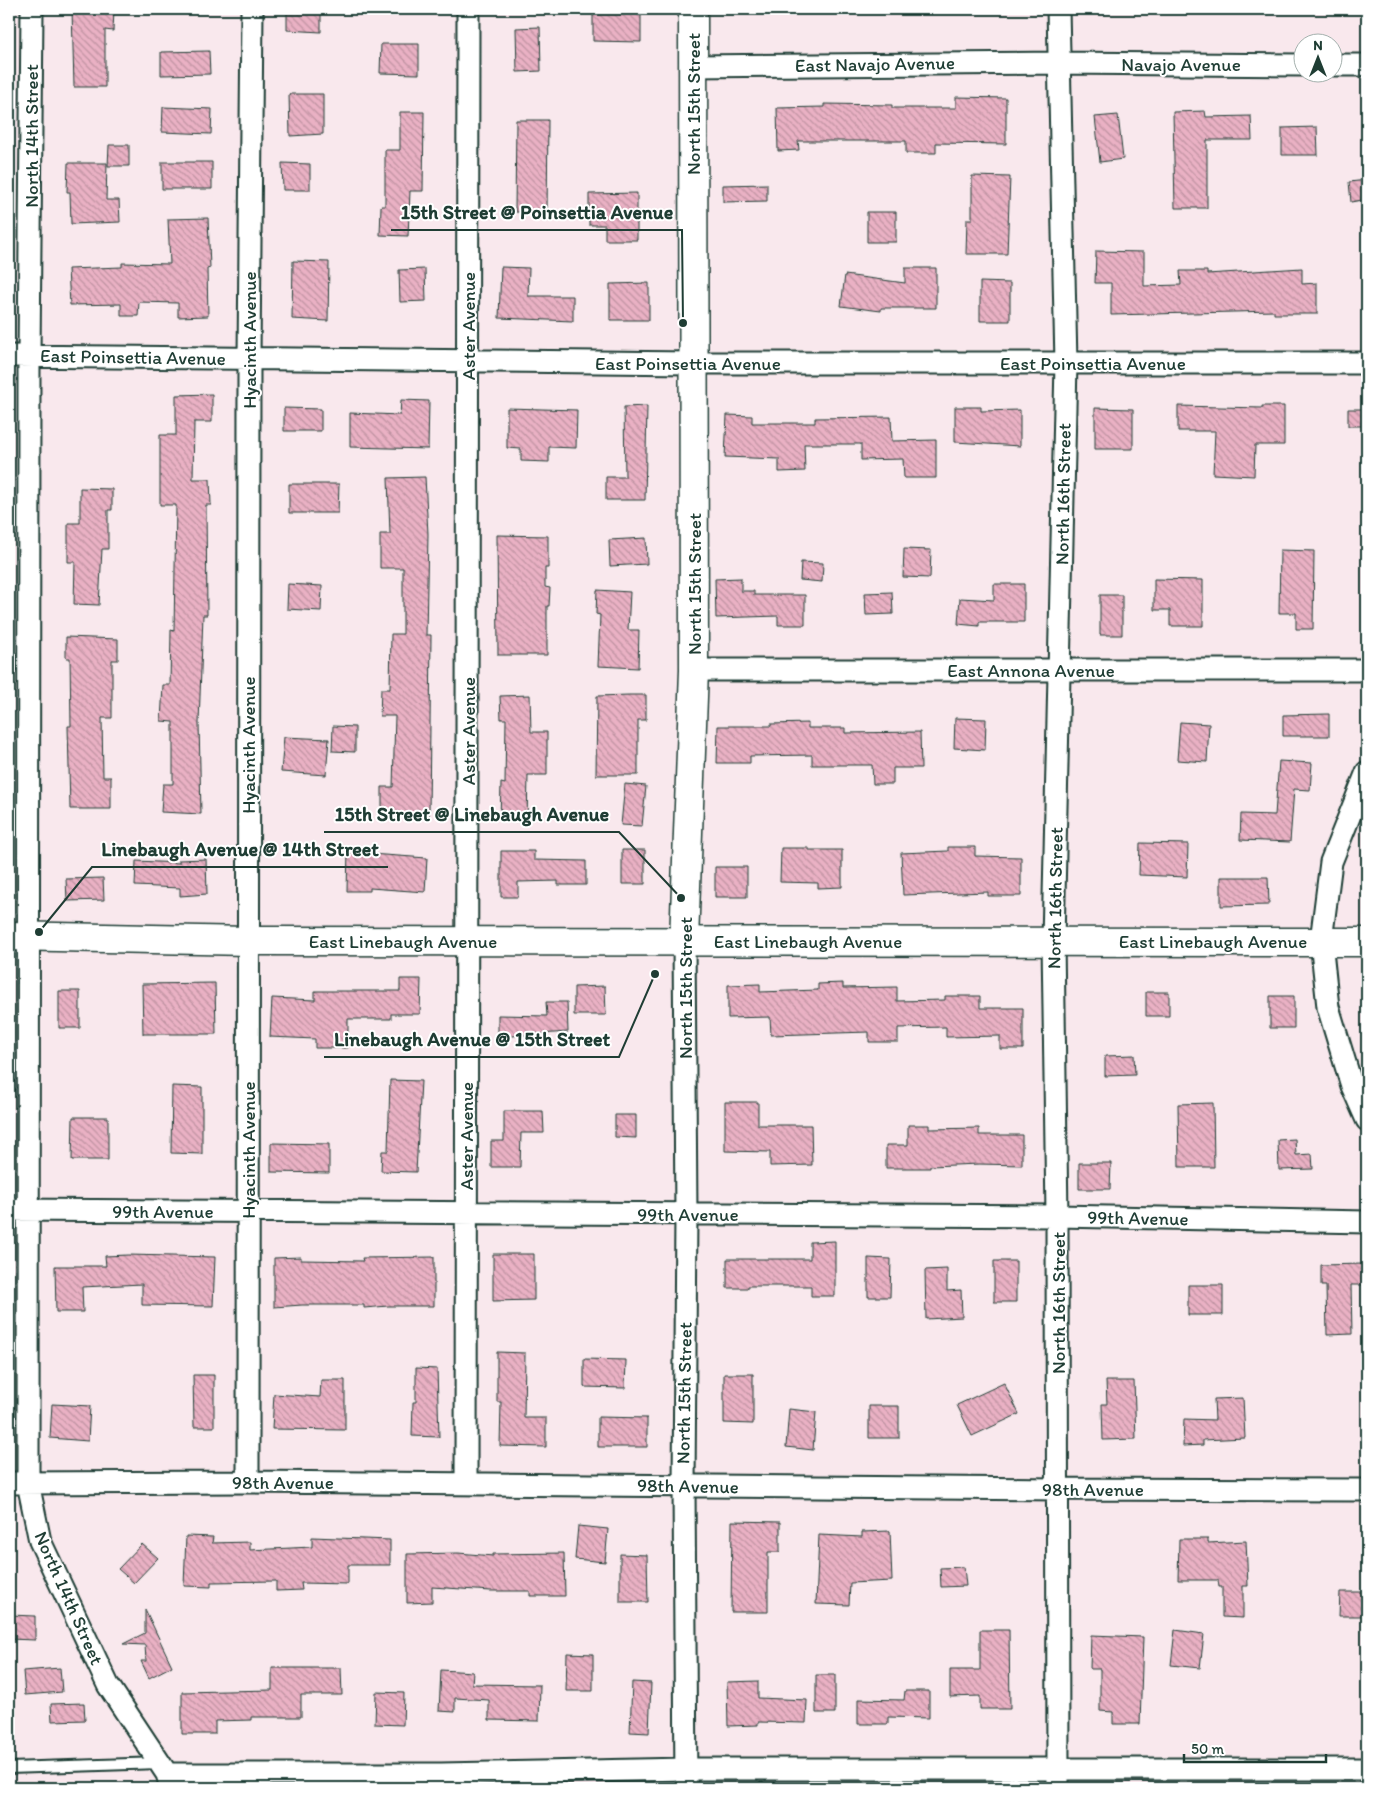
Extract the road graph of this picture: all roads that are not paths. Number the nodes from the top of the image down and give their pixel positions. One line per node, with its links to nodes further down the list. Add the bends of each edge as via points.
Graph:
1 (32, 9): 11 (street, North 14th Street)
2 (252, 9): 12 (street, Hyacinth Avenue)
3 (468, 9): 13 (street, Aster Avenue)
4 (693, 9): 10 (street, North 15th Street)
5 (1058, 9): 6 (street, North 16th Street)
6 (1058, 62): 7 (street, Navajo Avenue); 10 (street, East Navajo Avenue); 14 (street, North 16th Street)
7 (1294, 65)
8 (1344, 65): 9 (street)
9 (1367, 65)
10 (693, 66): 16 (street, North 15th Street)
11 (19, 356): 12 (street, East Poinsettia Avenue); 21 (street, North 14th Street)
12 (249, 358): 13 (street, East Poinsettia Avenue); 22 (street, Hyacinth Avenue)
13 (468, 361): 16 (street, East Poinsettia Avenue); 23 (street, Aster Avenue)
14 (1066, 363): 15 (street, East Poinsettia Avenue); 16 (street, East Poinsettia Avenue); 18 (street, North 16th Street)
15 (1367, 363)
16 (693, 364): 17 (street, North 15th Street)
17 (694, 670): 18 (street, East Annona Avenue); 24 (street, North 15th Street)
18 (1061, 670): 19 (street, East Annona Avenue); 25 (street, North 16th Street)
19 (1367, 670)
20 (1367, 772): 26 (street, via 1331,862)
21 (18, 936): 22 (street, East Linebaugh Avenue); 30 (street, North 14th Street)
22 (248, 941): 23 (street, East Linebaugh Avenue); 31 (street, Hyacinth Avenue)
23 (468, 941): 24 (street, East Linebaugh Avenue); 32 (street, Aster Avenue)
24 (684, 941): 25 (street, East Linebaugh Avenue); 33 (street, North 15th Street)
25 (1053, 941): 26 (street, East Linebaugh Avenue); 34 (street, North 16th Street)
26 (1321, 941): 27 (street, East Linebaugh Avenue); 28 (street, via 1328,1007 1352,1086)
27 (1367, 942)
28 (1367, 1120)
29 (9, 1210): 30 (street, 99th Avenue)
30 (30, 1210): 31 (street, 99th Avenue); 37 (street, North 14th Street)
31 (248, 1212): 32 (street, 99th Avenue); 36 (street, Hyacinth Avenue)
32 (465, 1213): 33 (street, 99th Avenue); 38 (street, Aster Avenue)
33 (686, 1214): 34 (street, 99th Avenue); 39 (street, North 15th Street)
34 (1057, 1216): 35 (street, 99th Avenue); 40 (street, North 16th Street)
35 (1367, 1222)
36 (248, 1482): 37 (street, 98th Avenue); 38 (street, 98th Avenue)
37 (18, 1483): 44 (street, North 14th Street, via 40,1541 108,1685)
38 (466, 1483): 39 (street, 98th Avenue)
39 (684, 1486): 40 (street, 98th Avenue); 45 (street, North 15th Street)
40 (1058, 1489): 41 (street, 98th Avenue); 46 (street, North 16th Street)
41 (1367, 1490)
42 (9, 1768): 44 (lane)
43 (1367, 1769): 46 (street)
44 (166, 1775): 47 (street)
45 (686, 1778): 46 (street); 47 (street)
46 (1058, 1779)
47 (441, 1781)

